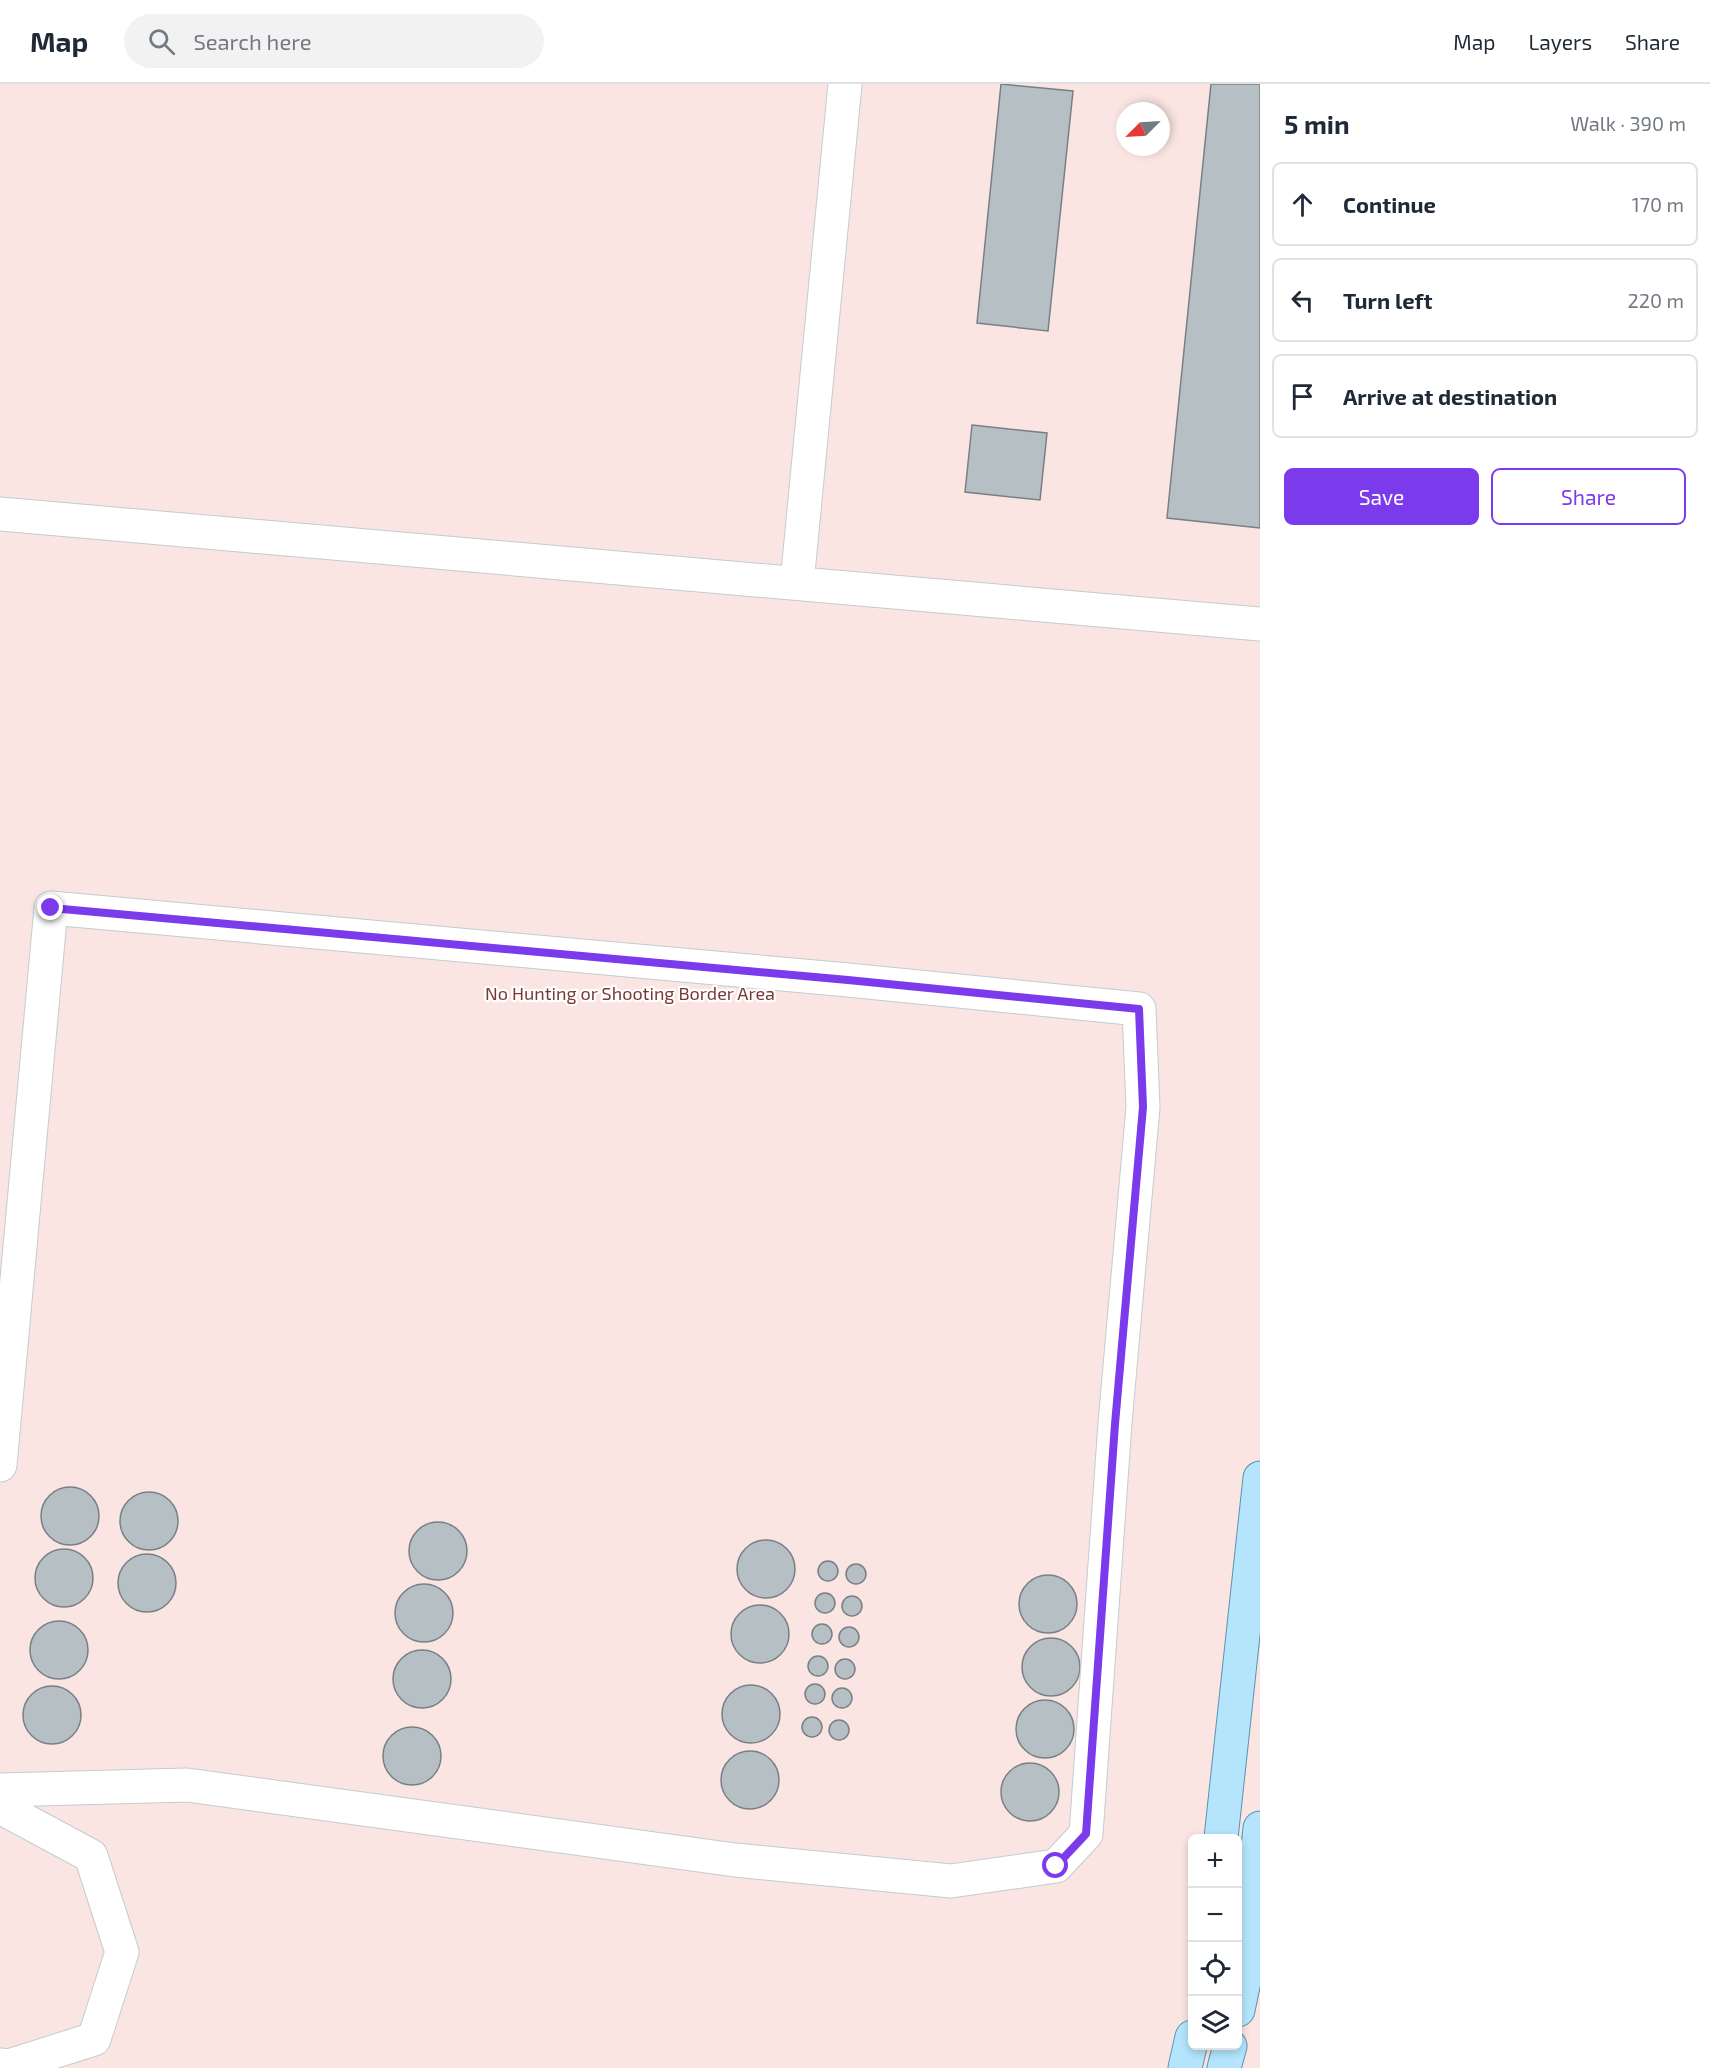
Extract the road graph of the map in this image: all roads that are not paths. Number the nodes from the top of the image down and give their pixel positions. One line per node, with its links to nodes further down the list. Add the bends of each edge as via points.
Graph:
1 (845, 84): 3 (street)
2 (0, 514): 3 (street)
3 (797, 584): 4 (street)
4 (1260, 624)
5 (0, 1465): 7 (street, via 51,908 1139,1009 1143,1107 1115,1424 1086,1834 1056,1866 951,1881 735,1860 187,1785)
6 (1260, 1478): 10 (main road)
7 (0, 1790)
8 (0, 1807): 14 (street, via 91,1856 122,1952 94,2039 9,2066)
9 (1260, 1828): 11 (main road)
10 (1222, 1834)
11 (1241, 1996)
12 (1189, 2050): 15 (main road)
13 (1229, 2050): 16 (main road)
14 (0, 2065)
15 (1185, 2068)
16 (1224, 2068)

